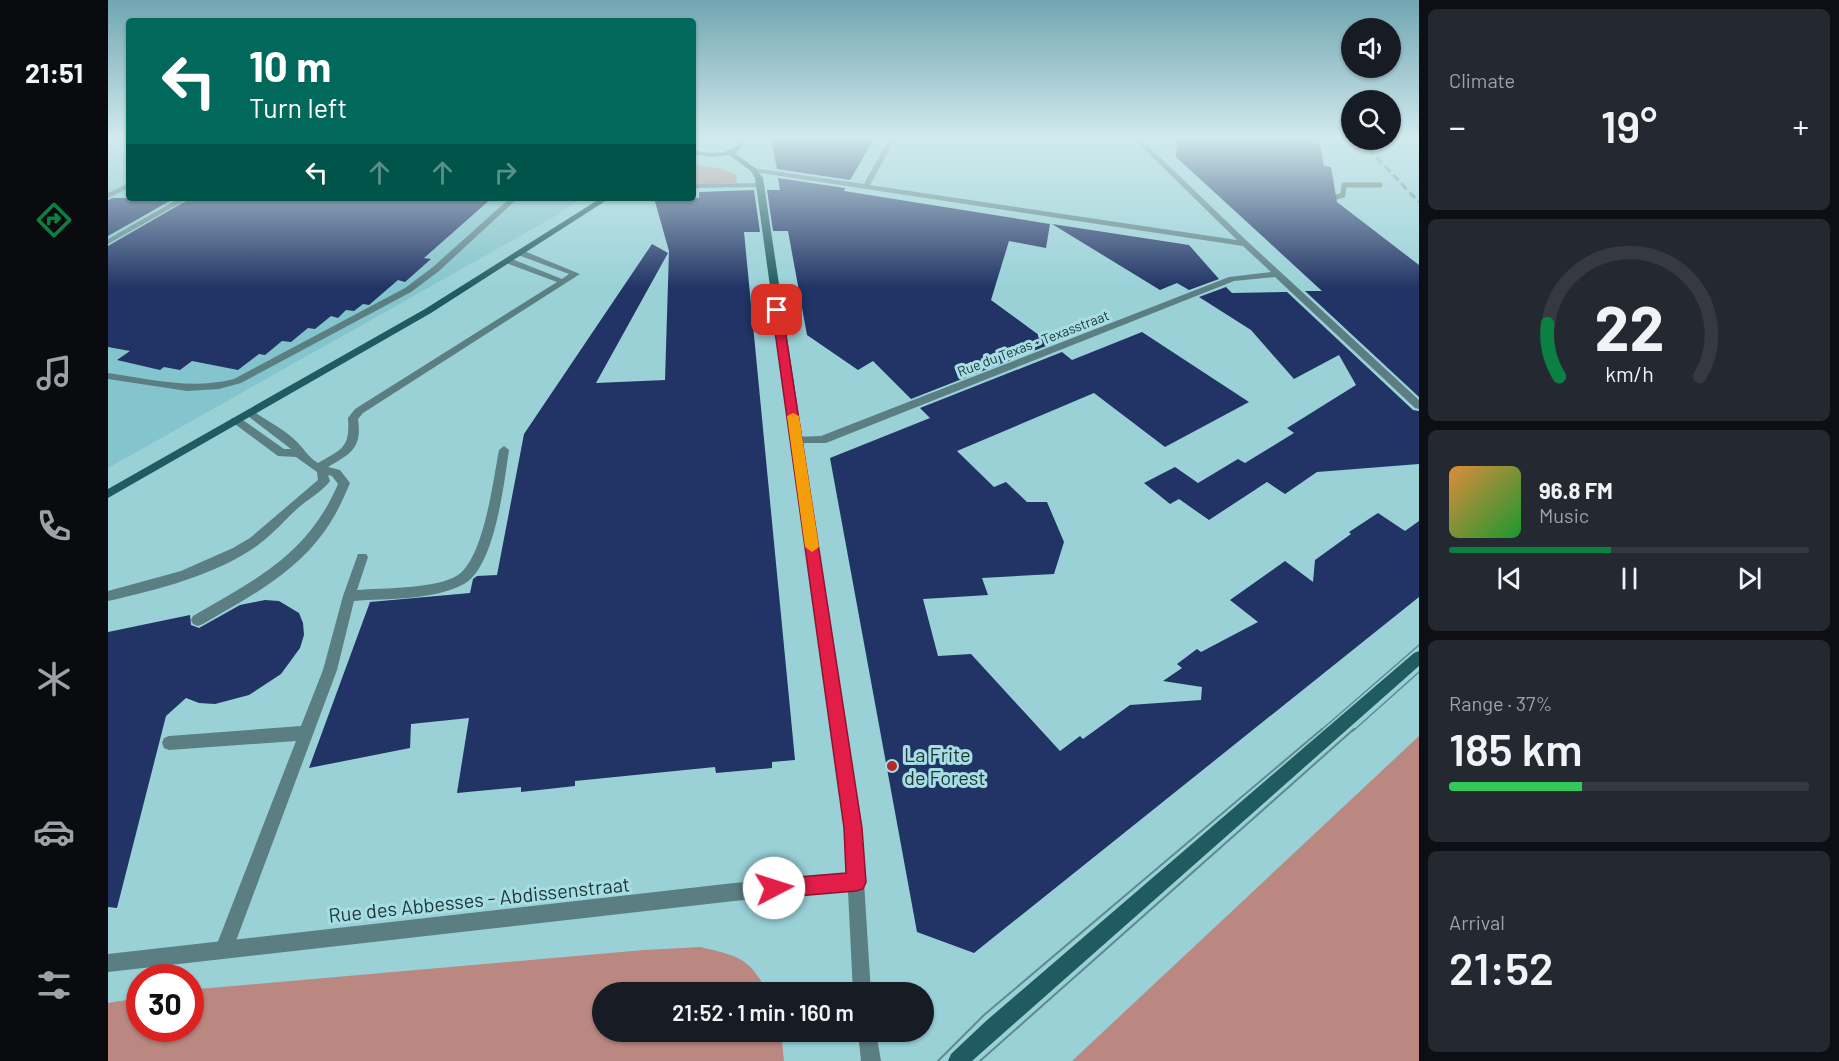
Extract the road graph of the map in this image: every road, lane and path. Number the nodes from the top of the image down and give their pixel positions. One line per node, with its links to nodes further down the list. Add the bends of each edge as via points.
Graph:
1 (122, 189): 5 (street)
2 (761, 189): 19 (street)
3 (876, 189): 10 (street)
4 (1188, 189): 10 (street)
5 (108, 196)
6 (180, 201): 9 (street)
7 (511, 201): 15 (street, via 408,290 237,381 209,388 179,388)
8 (601, 201): 11 (street)
9 (108, 242)
10 (1245, 244): 13 (street)
11 (521, 253): 12 (street); 14 (street, via 576,274)
12 (509, 261): 14 (street); 17 (street)
13 (1279, 274): 16 (street); 19 (street, Rue du Texas - Texasstraat, via 1232,279 822,440)
14 (563, 282): 22 (street, via 359,411 353,418 352,443)
15 (108, 376)
16 (1419, 406)
17 (249, 413): 18 (street); 21 (street, via 294,445)
18 (236, 420): 21 (street, via 282,453); 23 (street)
19 (797, 440): 31 (street, via 853,828)
20 (504, 450): 26 (street, via 489,527 477,561 464,578 434,588)
21 (297, 453): 22 (street)
22 (320, 469): 25 (street, via 324,481 316,489 238,550 186,576); 27 (street, via 336,473 344,483 333,512 319,532 302,552 273,575)
23 (108, 494)
24 (362, 557): 26 (street)
25 (108, 596)
26 (349, 596): 29 (street, via 330,670)
27 (198, 620)
28 (1419, 657): 37 (street)
29 (307, 733): 30 (street); 32 (street)
30 (169, 743)
31 (856, 882): 32 (street, Rue des Abbesses - Abdissenstraat); 34 (street)
32 (224, 949): 33 (street, Rue des Abbesses - Abdissenstraat)
33 (108, 963)
34 (861, 982)
35 (868, 1042): 36 (street)
36 (871, 1061)
37 (958, 1061)

